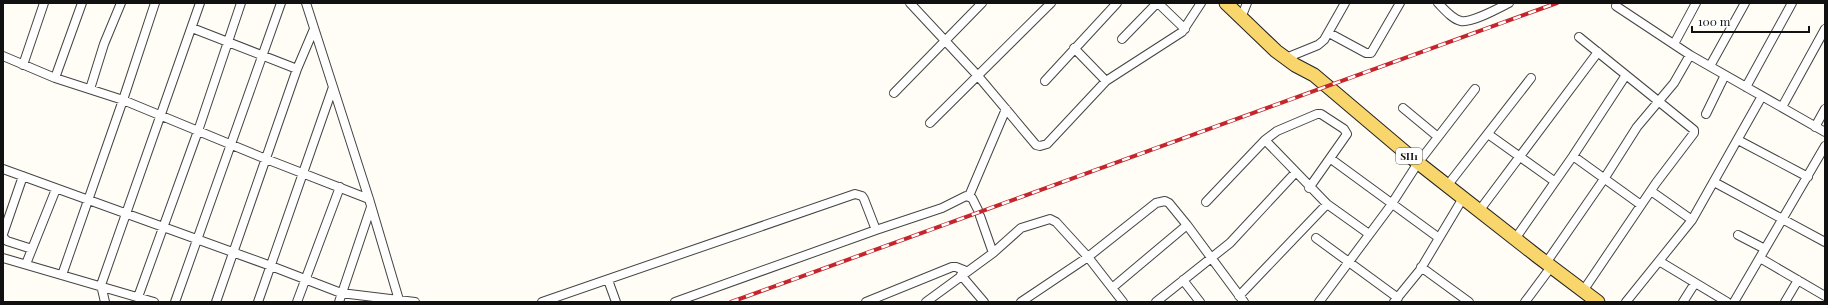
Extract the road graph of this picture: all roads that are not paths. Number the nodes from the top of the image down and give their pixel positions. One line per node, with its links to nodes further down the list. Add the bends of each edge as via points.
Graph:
1 (44, 3): 42 (street)
2 (82, 3): 48 (street)
3 (121, 3): 54 (street, via 104,44)
4 (155, 3): 58 (street)
5 (200, 3): 26 (street)
6 (241, 3): 34 (street)
7 (281, 3): 40 (street)
8 (306, 3): 27 (street)
9 (910, 3): 33 (street)
10 (982, 3): 33 (street)
11 (1050, 3): 47 (street)
12 (1117, 3): 36 (street)
13 (1157, 3): 28 (street); 32 (street)
14 (1201, 3): 28 (street)
15 (1247, 3): 25 (street)
16 (1346, 3): 30 (street)
17 (1400, 3): 30 (street, via 1371,53 1366,53)
18 (1438, 3): 19 (street, via 1461,21)
19 (1509, 3)
20 (1696, 3): 35 (street)
21 (1745, 3): 43 (street)
22 (1792, 3): 53 (street)
23 (1228, 4): 25 (main road, SH1)
24 (1616, 6): 35 (street)
25 (1240, 18): 41 (main road, SH1)
26 (192, 28): 34 (street); 65 (street)
27 (314, 29): 44 (street); 52 (street)
28 (1185, 29): 51 (street)
29 (1825, 29): 60 (street)
30 (1329, 33): 41 (street, via 1318,44)
31 (1579, 37): 37 (street)
32 (1122, 38)
33 (945, 41): 47 (street); 56 (street)
34 (228, 42): 40 (street); 68 (street)
35 (1674, 44): 38 (street)
36 (1074, 48): 50 (street); 51 (street)
37 (1598, 52): 45 (street); 77 (street)
38 (1690, 55): 43 (street); 59 (street, via 1674,83)
39 (3, 56): 42 (street)
40 (262, 56): 44 (street); 74 (street)
41 (1286, 58): 80 (main road, SH1, via 1314,75)
42 (23, 65): 48 (street)
43 (1710, 66): 46 (street)
44 (297, 69): 79 (street)
45 (1626, 75): 59 (street); 76 (street)
46 (1725, 75): 53 (street); 64 (street)
47 (978, 76): 62 (street); 66 (street)
48 (55, 78): 54 (street)
49 (1531, 78): 70 (street)
50 (1045, 81)
51 (1106, 81): 62 (street, via 1043,146 1036,145)
52 (333, 87): 82 (street); 96 (street)
53 (1746, 87): 57 (street)
54 (90, 89): 58 (street)
55 (1475, 89): 71 (street)
56 (894, 93)
57 (1762, 96): 60 (street); 73 (street)
58 (123, 100): 65 (street); 97 (street)
59 (1659, 101): 86 (street, via 1637,127); 93 (street, via 1692,127 1694,133)
60 (1782, 107): 67 (street)
61 (1403, 108): 71 (street)
62 (1006, 109): 94 (street)
63 (1825, 109): 67 (street)
64 (1706, 114)
65 (161, 116): 68 (street); 104 (street)
66 (930, 123)
67 (1815, 127): 69 (street)
68 (198, 131): 74 (street); 108 (street)
69 (1825, 132)
70 (1488, 134): 77 (street); 89 (street)
71 (1438, 137): 80 (street)
72 (1265, 140): 78 (street, via 1278,131 1321,114 1344,129 1347,134); 83 (street); 98 (street)
73 (1738, 140): 85 (street); 88 (street)
74 (231, 145): 79 (street); 116 (street)
75 (1825, 146): 85 (street)
76 (1573, 156): 86 (street); 87 (street)
77 (1520, 157): 87 (street); 103 (street)
78 (1331, 159): 92 (street); 100 (street)
79 (266, 160): 82 (street); 120 (street)
80 (1418, 163): 89 (main road, SH1); 100 (street)
81 (3, 169): 84 (street)
82 (303, 173): 90 (street); 130 (street)
83 (1295, 173): 92 (street); 124 (street, via 1245,228)
84 (23, 176): 91 (street); 112 (street)
85 (1808, 177): 105 (street)
86 (1604, 179): 101 (street); 129 (street)
87 (1554, 181): 115 (street)
88 (1714, 182): 105 (street); 106 (street)
89 (1447, 186): 95 (main road, SH1)
90 (340, 187): 96 (street); 134 (street)
91 (56, 188): 97 (street); 118 (street)
92 (1309, 188): 99 (street)
93 (1651, 191): 101 (street); 106 (street)
94 (967, 196): 109 (street, via 942,208); 121 (street, via 979,213)
95 (1463, 198): 103 (main road, SH1); 114 (street)
96 (369, 199): 102 (street)
97 (88, 200): 104 (street); 133 (street)
98 (1206, 202)
99 (1327, 204): 110 (street); 146 (street)
100 (1392, 204): 110 (street); 114 (street)
101 (1641, 205): 141 (street)
102 (372, 207): 143 (street); 147 (street)
103 (1479, 211): 115 (main road, SH1)
104 (126, 214): 108 (street); 139 (street)
105 (1784, 219): 117 (street); 119 (street)
106 (1692, 220): 126 (street)
107 (1187, 225): 122 (street, via 1169,203 1160,201); 124 (street); 140 (street)
108 (163, 226): 116 (street); 144 (street)
109 (876, 230): 135 (street, via 864,199 855,194); 160 (street)
110 (1369, 234): 127 (street)
111 (1738, 235): 119 (street)
112 (3, 236): 118 (street, via 7,241)
113 (1316, 238): 127 (street)
114 (1439, 238): 131 (street)
115 (1515, 239): 129 (main road, SH1)
116 (197, 240): 120 (street); 152 (street)
117 (1825, 242)
118 (32, 249): 128 (street)
119 (1766, 249): 125 (street)
120 (232, 253): 130 (street); 153 (street)
121 (993, 253): 122 (street, via 1025,226 1050,219 1056,222); 132 (street)
122 (1088, 257): 140 (street); 164 (street)
123 (3, 258): 128 (street)
124 (1212, 258): 136 (street); 146 (street)
125 (1760, 258): 137 (street); 174 (street)
126 (1658, 261): 138 (street); 171 (street)
127 (1349, 262): 148 (street); 168 (street)
128 (26, 264): 133 (street)
129 (1548, 265): 141 (main road, SH1); 170 (street)
130 (271, 266): 134 (street); 154 (street)
131 (1421, 267): 148 (street); 169 (street)
132 (963, 273): 161 (street, via 952,267); 162 (street); 163 (street)
133 (62, 274): 139 (street)
134 (305, 279): 143 (street); 155 (street)
135 (608, 280): 158 (street); 159 (street)
136 (1183, 280): 166 (street); 167 (street)
137 (1798, 280): 142 (street); 175 (street)
138 (1695, 283): 172 (street); 173 (street)
139 (101, 285): 144 (street); 150 (street)
140 (1112, 288): 165 (street)
141 (1583, 291): 149 (main road, SH1)
142 (1824, 292)
143 (341, 293): 145 (street); 156 (street)
144 (138, 297): 151 (street)
145 (373, 299): 147 (street)
146 (1241, 299)
147 (398, 300): 157 (street)
148 (1396, 300)
149 (1596, 301)
150 (105, 302)
151 (154, 302)
152 (175, 302)
153 (216, 302)
154 (258, 302)
155 (297, 302)
156 (339, 302)
157 (415, 302)
158 (542, 302)
159 (616, 302)
160 (675, 302)
161 (866, 302)
162 (926, 302)
163 (984, 302)
164 (1021, 302)
165 (1122, 302)
166 (1156, 302)
167 (1200, 302)
168 (1318, 302)
169 (1470, 302)
170 (1525, 302)
171 (1626, 302)
172 (1683, 302)
173 (1727, 302)
174 (1734, 302)
175 (1785, 302)

